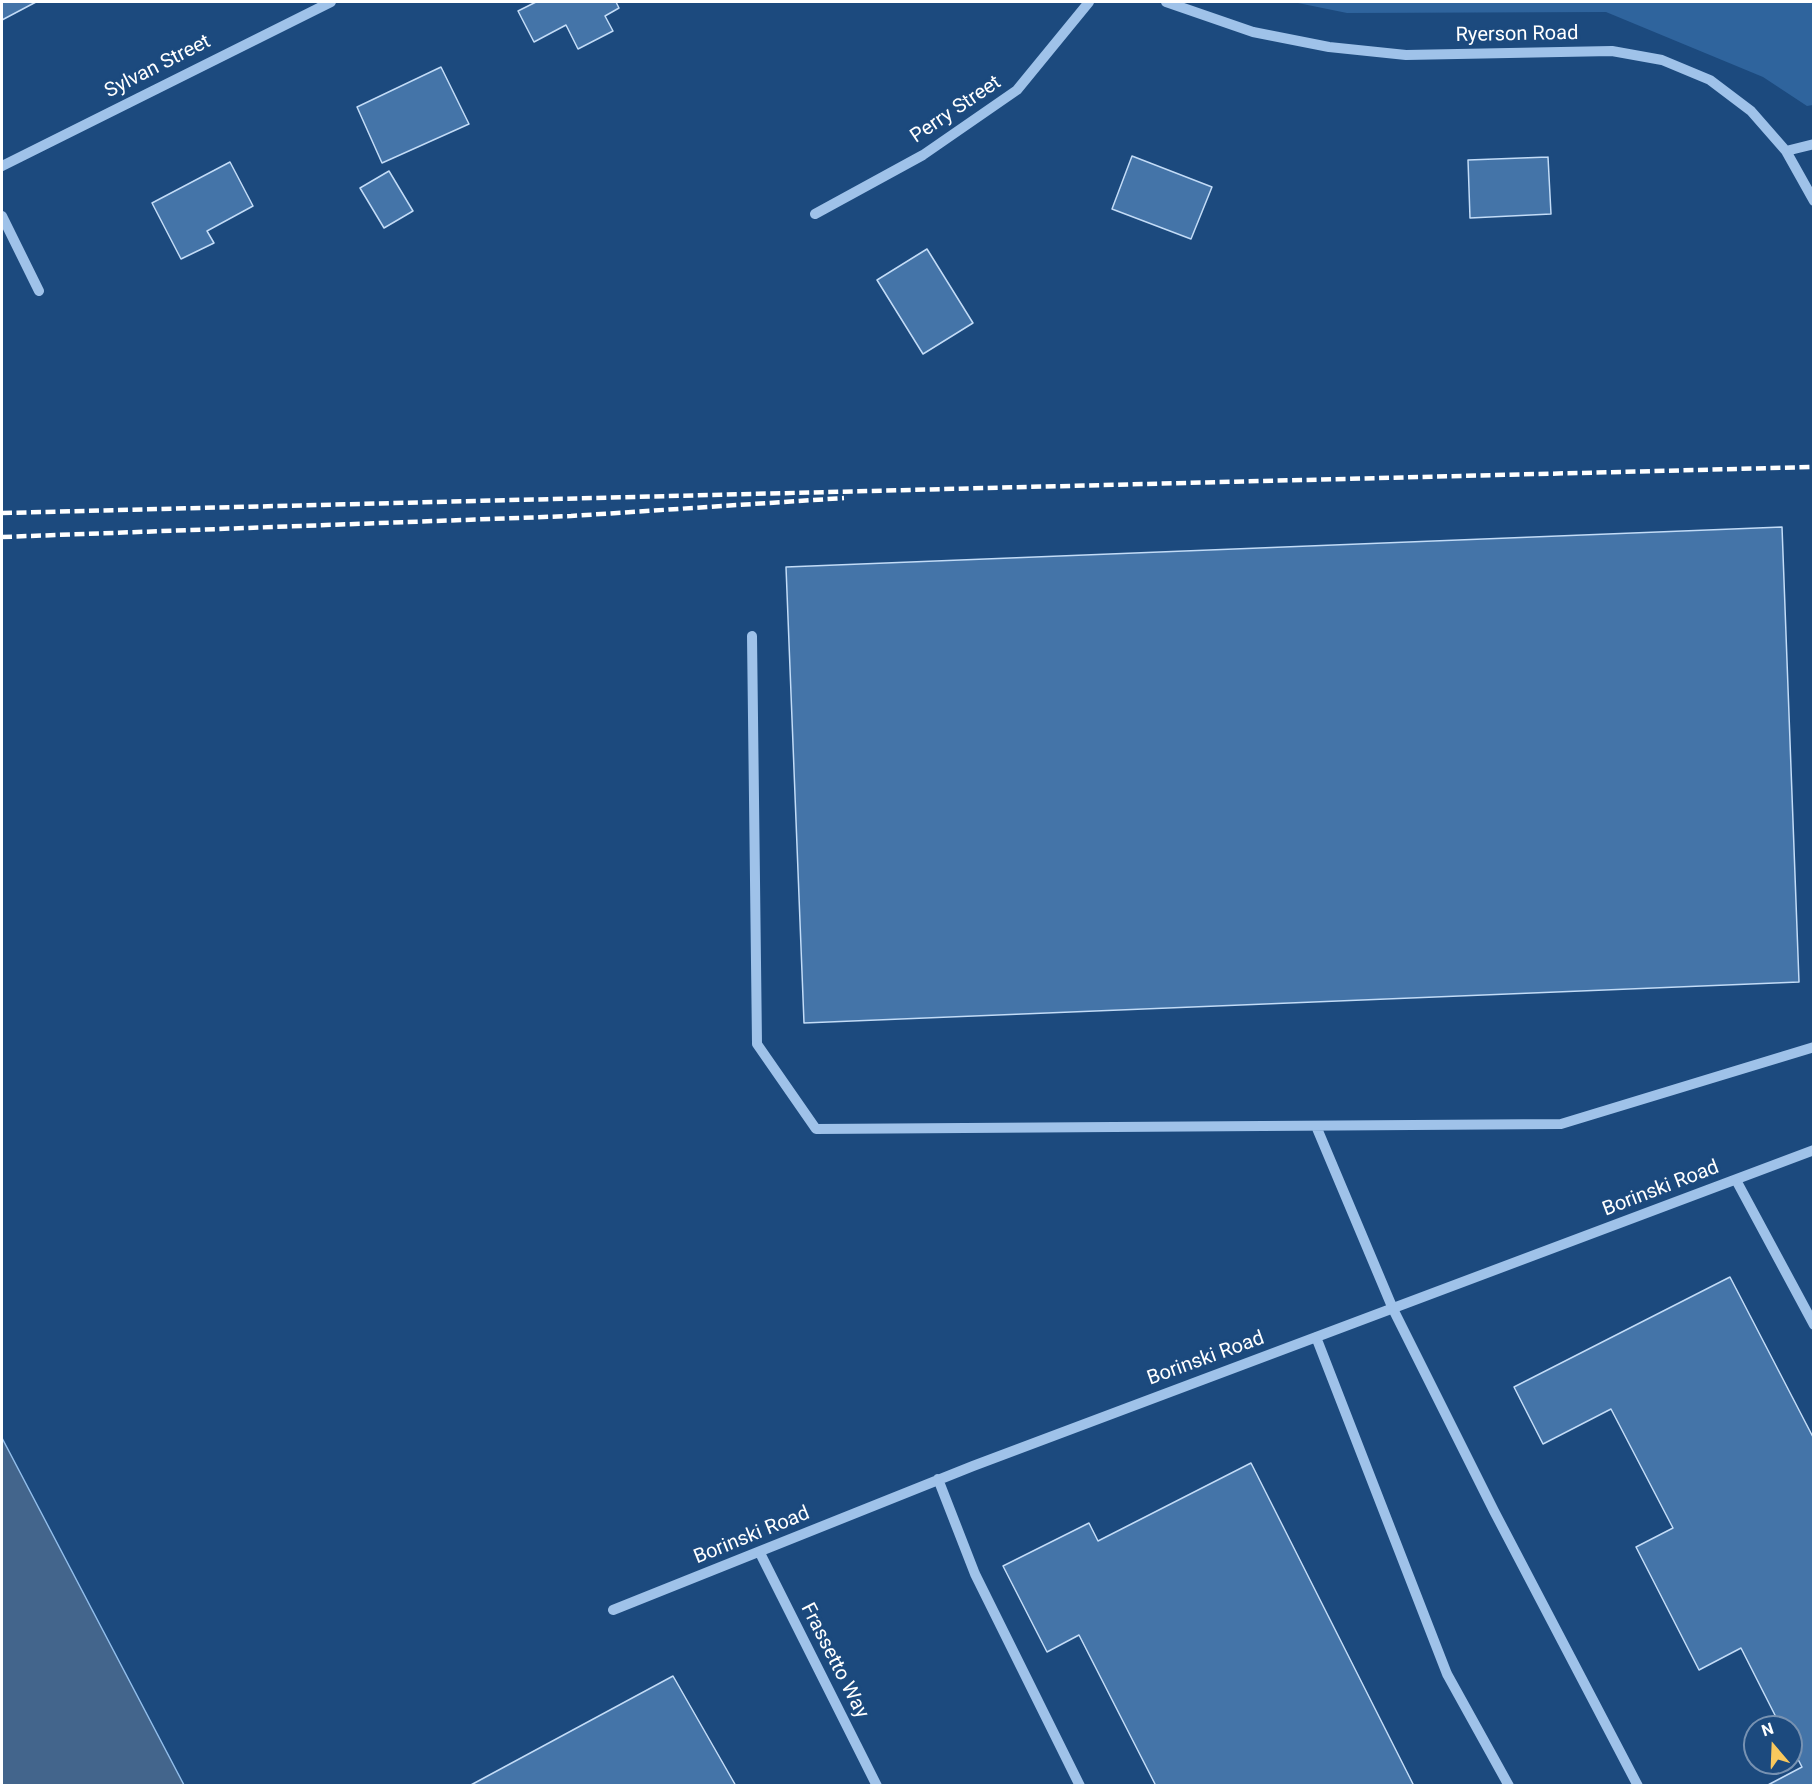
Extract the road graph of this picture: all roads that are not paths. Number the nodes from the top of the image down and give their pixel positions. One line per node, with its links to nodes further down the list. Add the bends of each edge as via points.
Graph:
1 (331, 2): 6 (street, Sylvan Street)
2 (1089, 2): 8 (street, Perry Street, via 1017,90 923,155)
3 (1166, 2): 5 (street, Ryerson Road, via 1253,32 1329,47 1406,55 1612,51 1662,60 1710,80 1751,111)
4 (1814, 144): 5 (street)
5 (1786, 151): 7 (street, Ryerson Road)
6 (2, 166)
7 (1814, 201)
8 (815, 214)
9 (2, 216): 10 (street)
10 (39, 291)
11 (752, 636): 13 (street, via 757,1044 816,1129)
12 (1814, 1047): 13 (street, via 1561,1124)
13 (1316, 1126): 16 (street)
14 (1814, 1150): 15 (street, Borinski Road)
15 (1736, 1180): 16 (street, Borinski Road); 17 (street)
16 (1393, 1309): 18 (street, Borinski Road); 25 (street)
17 (1814, 1325)
18 (1316, 1337): 19 (street, Borinski Road); 24 (street, via 1447,1674)
19 (938, 1479): 20 (street, Borinski Road); 23 (street, via 975,1574)
20 (760, 1553): 21 (street, Borinski Road); 22 (street, Frassetto Way)
21 (613, 1610)
22 (877, 1785)
23 (1080, 1785)
24 (1509, 1785)
25 (1638, 1785)

